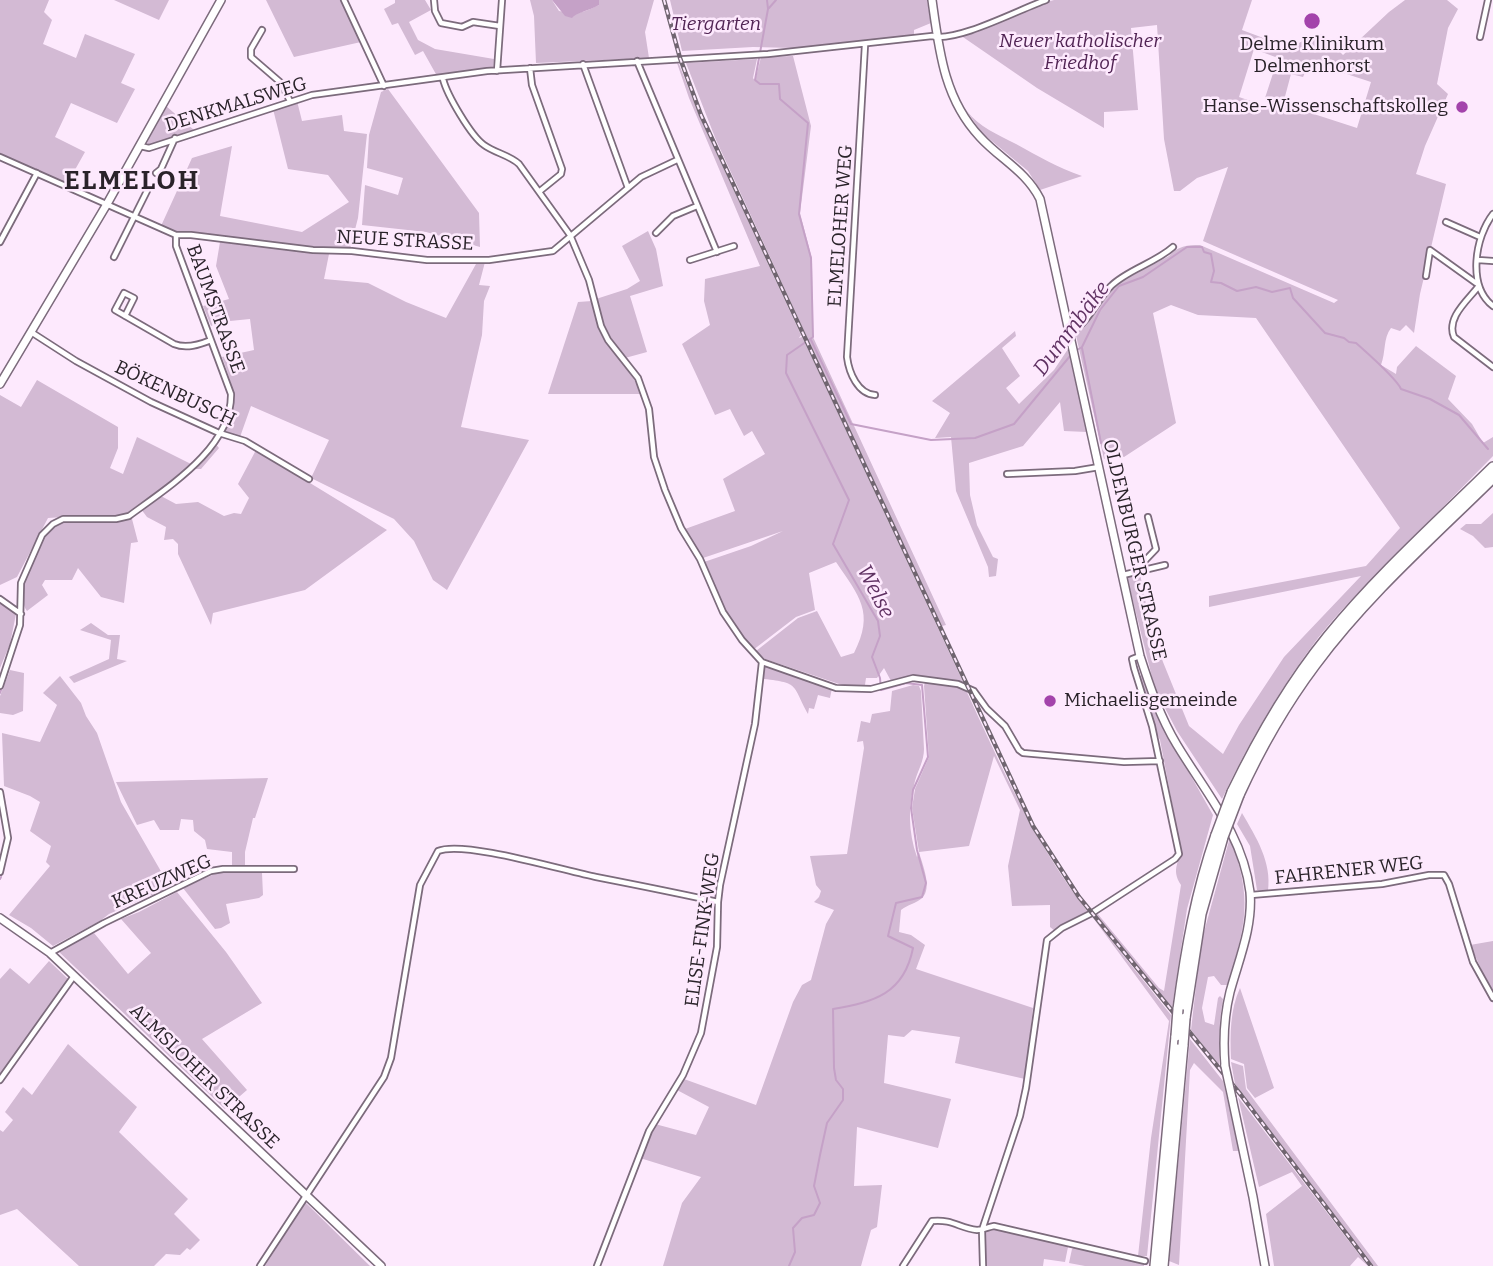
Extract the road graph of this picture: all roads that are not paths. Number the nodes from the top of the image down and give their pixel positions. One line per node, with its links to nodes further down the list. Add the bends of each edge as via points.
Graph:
1 (221, 0): 21 (main road)
2 (344, 0): 18 (street)
3 (434, 0): 8 (street, via 442,23)
4 (502, 0): 8 (street)
5 (932, 0): 11 (main road, OLDENBURGER STRASSE)
6 (1046, 0): 11 (street, DENKMALSWEG, via 971,31)
7 (1488, 0): 10 (street)
8 (500, 26): 16 (street)
9 (262, 30): 19 (street, via 251,57 281,82)
10 (1480, 37)
11 (938, 38): 12 (street, DENKMALSWEG); 51 (main road, OLDENBURGER STRASSE, via 948,86 960,112 980,137 1029,180 1040,199)
12 (865, 44): 13 (street, DENKMALSWEG); 55 (street, ELMELOHER WEG, via 847,357 859,386)
13 (637, 61): 14 (street, DENKMALSWEG); 23 (street)
14 (583, 64): 15 (street, DENKMALSWEG); 26 (street)
15 (530, 68): 16 (street, DENKMALSWEG); 28 (street, via 562,169)
16 (497, 71): 17 (street, DENKMALSWEG)
17 (443, 79): 18 (street, DENKMALSWEG); 28 (street, via 474,135 487,148 517,161)
18 (384, 86): 19 (street, DENKMALSWEG)
19 (290, 101): 20 (street, DENKMALSWEG)
20 (175, 138): 21 (street, DENKMALSWEG, via 149,148); 25 (street)
21 (139, 145): 29 (main road)
22 (0, 157): 24 (street, NEUE STRASSE)
23 (677, 160): 26 (street, NEUE STRASSE); 30 (street)
24 (37, 173): 29 (street, NEUE STRASSE); 38 (street)
25 (156, 173)
26 (628, 188): 36 (street, NEUE STRASSE)
27 (147, 191): 32 (street)
28 (540, 191): 36 (street)
29 (107, 204): 32 (street, NEUE STRASSE); 50 (main road)
30 (697, 206): 34 (street, via 673,216); 41 (street)
31 (1493, 214): 37 (street)
32 (134, 217): 35 (street, NEUE STRASSE); 42 (street)
33 (1446, 222): 37 (street)
34 (656, 233)
35 (176, 235): 36 (street, NEUE STRASSE, via 428,260 489,260 553,251); 52 (street, BAUMSTRASSE)
36 (570, 235): 69 (street, via 601,326 645,394 657,470 681,528 730,624)
37 (1480, 237): 44 (street)
38 (0, 242)
39 (734, 246): 41 (street)
40 (1173, 247): 51 (street, via 1111,285)
41 (717, 252): 43 (street)
42 (114, 257)
43 (690, 260)
44 (1478, 260): 45 (street); 47 (street)
45 (1493, 261)
46 (1426, 276): 47 (street, via 1430,250)
47 (1477, 285): 48 (street); 53 (street, via 1453,319 1451,330)
48 (1493, 306)
49 (125, 316): 49 (street, via 134,298 124,293 115,310); 52 (street, via 180,346)
50 (31, 332): 54 (main road); 56 (street, BÖKENBUSCH, via 118,385)
51 (1070, 333): 57 (main road, OLDENBURGER STRASSE)
52 (211, 340): 56 (street, BAUMSTRASSE, via 231,394)
53 (1493, 367)
54 (0, 384)
55 (876, 395)
56 (219, 433): 61 (street, BÖKENBUSCH, via 245,441); 67 (street, BAUMSTRASSE, via 204,457 130,516 63,519 53,524 42,535 21,583)
57 (1099, 467): 59 (street); 65 (main road, OLDENBURGER STRASSE)
58 (1493, 467): 73 (highway, via 1328,636 1278,706)
59 (1007, 474)
60 (1493, 478): 73 (highway, via 1335,640 1285,708)
61 (309, 479)
62 (1147, 517): 64 (street, via 1156,550)
63 (1165, 565): 64 (street)
64 (1135, 571): 65 (street)
65 (1122, 575): 68 (main road, OLDENBURGER STRASSE)
66 (0, 599): 67 (street)
67 (22, 615): 70 (street, BAUMSTRASSE)
68 (1140, 656): 71 (street, via 1132,659); 77 (main road, OLDENBURGER STRASSE, via 1166,726 1232,832)
69 (762, 662): 71 (street, via 836,688 881,687 913,678 968,688 1002,722 1023,753); 78 (street, ELISE-FINK-WEG, via 755,724)
70 (0, 686)
71 (1160, 761): 85 (street, via 1179,854 1047,940 1020,1116)
72 (0, 792): 76 (street, via 8,838)
73 (1236, 793): 74 (highway, bridge)
74 (1219, 836): 88 (highway, bridge, via 1190,929 1178,1009 1156,1252); 94 (highway, bridge, via 1185,1018)
75 (294, 869): 80 (street, KREUZWEG, via 211,871)
76 (0, 872)
77 (1250, 895): 82 (street, FAHRENER WEG, via 1444,875 1473,962); 95 (main road, OLDENBURGER STRASSE, bridge, via 1247,934 1224,1024 1225,1066)
78 (718, 902): 84 (street, via 524,859 438,851 420,885 384,1077); 91 (street, ELISE-FINK-WEG, via 717,947 701,1033 683,1075 646,1138)
79 (0, 918): 80 (main road, ALMSLOHER STRASSE)
80 (50, 953): 81 (main road, ALMSLOHER STRASSE)
81 (74, 976): 83 (street); 84 (main road, ALMSLOHER STRASSE)
82 (1493, 998)
83 (0, 1080)
84 (306, 1196): 89 (street); 90 (main road, ALMSLOHER STRASSE)
85 (986, 1218): 86 (street); 87 (street)
86 (994, 1226): 87 (street); 88 (street)
87 (982, 1230): 92 (street, via 947,1220 932,1221); 93 (street)
88 (1150, 1264)
89 (260, 1266)
90 (381, 1266)
91 (597, 1266)
92 (903, 1266)
93 (983, 1266)
94 (1163, 1266)
95 (1265, 1266)

